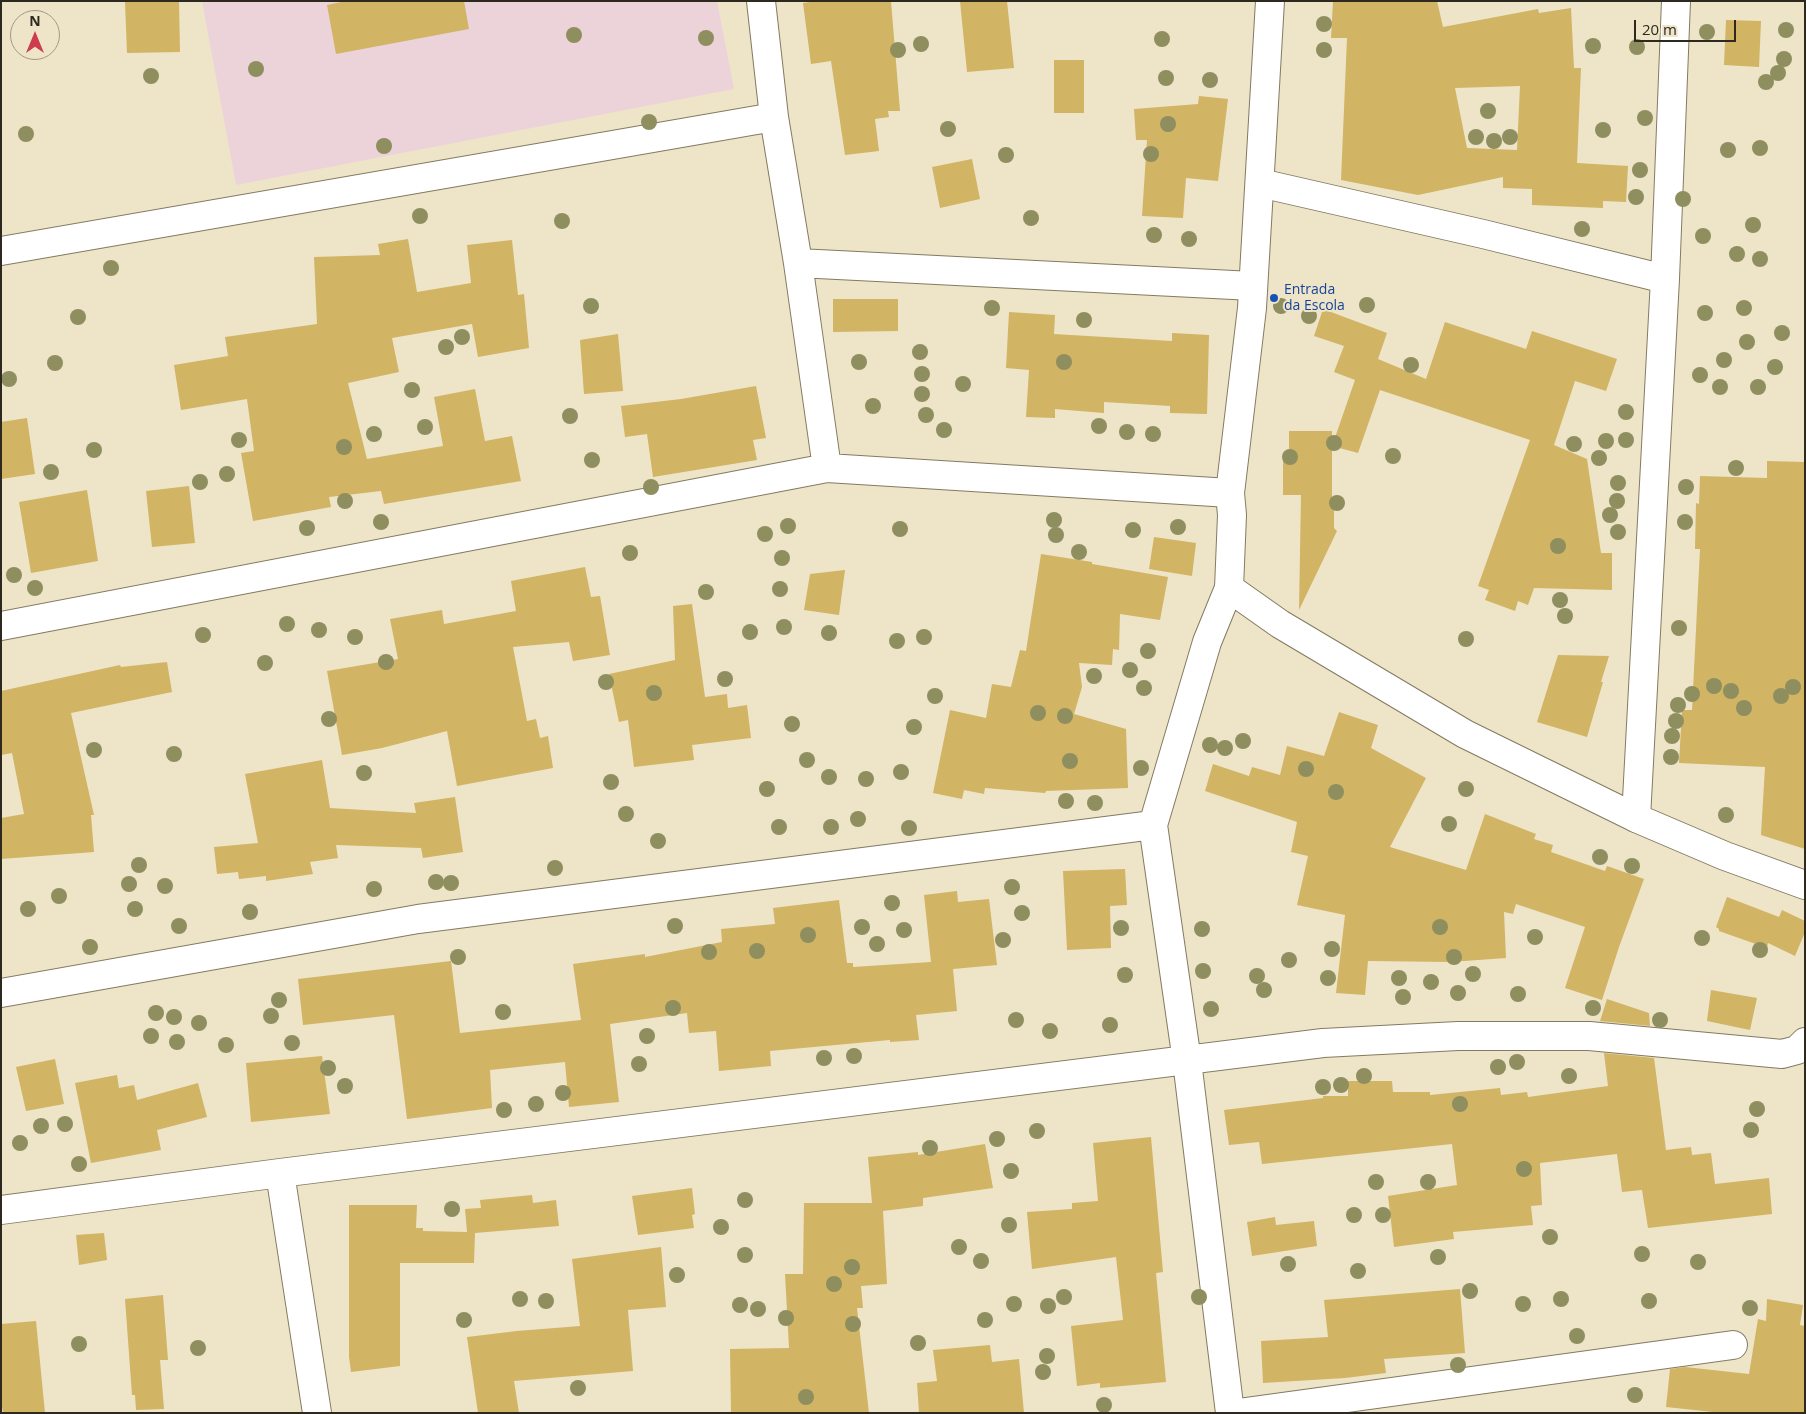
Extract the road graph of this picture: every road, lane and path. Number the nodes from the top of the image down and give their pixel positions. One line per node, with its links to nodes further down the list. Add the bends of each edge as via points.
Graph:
1 (761, 1): 4 (street)
2 (1270, 1): 5 (street)
3 (1676, 1): 8 (street)
4 (774, 117): 6 (street); 7 (street)
5 (1260, 183): 8 (street); 9 (street)
6 (1, 251)
7 (798, 262): 9 (street); 10 (street)
8 (1665, 279): 14 (street)
9 (1253, 286): 11 (street)
10 (827, 468): 11 (street); 13 (street)
11 (1230, 493): 12 (street)
12 (1229, 588): 14 (street, via 1280,624 1465,734); 15 (street, via 1207,642)
13 (1, 626)
14 (1636, 818): 16 (street, via 1725,856)
15 (1153, 826): 17 (street, via 418,919); 19 (street)
16 (1805, 885)
17 (1, 993)
18 (1805, 1042): 19 (street, via 1797,1050 1782,1054 1589,1036 1458,1036 1323,1043)
19 (1187, 1061): 20 (street); 24 (street)
20 (280, 1173): 21 (street); 23 (street)
21 (1, 1210)
22 (1732, 1345): 25 (street)
23 (317, 1413)
24 (1230, 1413)
25 (1238, 1413)

